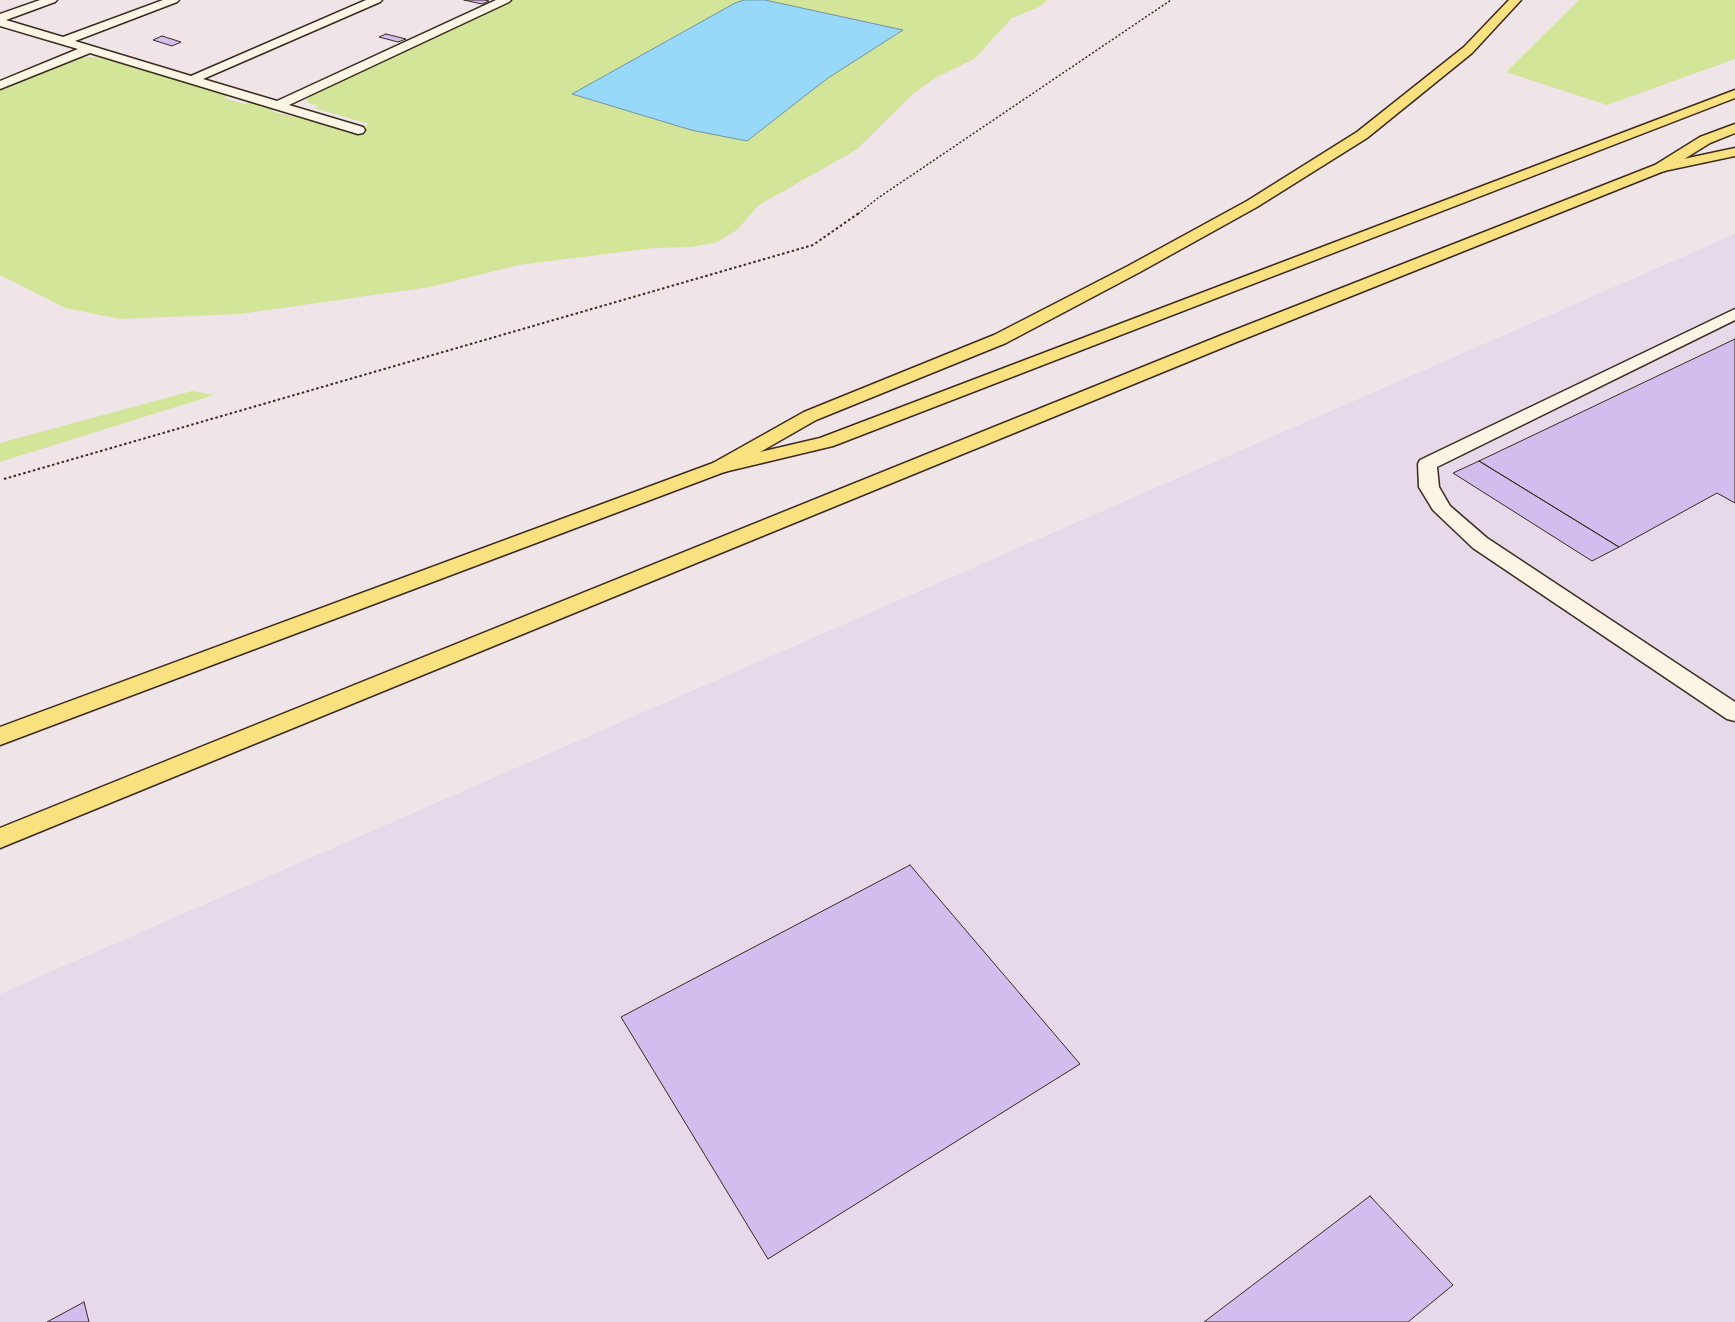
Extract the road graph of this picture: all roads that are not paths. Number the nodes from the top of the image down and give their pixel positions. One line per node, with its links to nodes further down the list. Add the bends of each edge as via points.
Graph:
1 (51, 0): 6 (lane)
2 (173, 0): 10 (lane)
3 (376, 0): 14 (lane)
4 (505, 0): 17 (lane)
5 (1515, 0): 23 (highway, via 1468,50 1362,135 1252,204 1000,339 810,416)
6 (0, 18)
7 (0, 22): 8 (lane)
8 (16, 27): 9 (lane); 10 (lane)
9 (0, 33)
10 (64, 41): 11 (lane)
11 (90, 49): 13 (lane); 14 (lane)
12 (0, 70): 13 (lane)
13 (23, 76): 15 (lane)
14 (191, 80): 17 (lane)
15 (0, 85)
16 (1735, 94): 23 (highway, via 826,442)
17 (277, 106): 19 (lane)
18 (1735, 128): 21 (highway, via 1705,140)
19 (358, 130)
20 (1735, 152): 21 (highway)
21 (1660, 168): 26 (highway, via 1228,339)
22 (1735, 314): 24 (lane, via 1426,464 1429,487 1443,510 1480,543)
23 (720, 467): 25 (highway)
24 (1735, 713)
25 (0, 736)
26 (0, 838)

